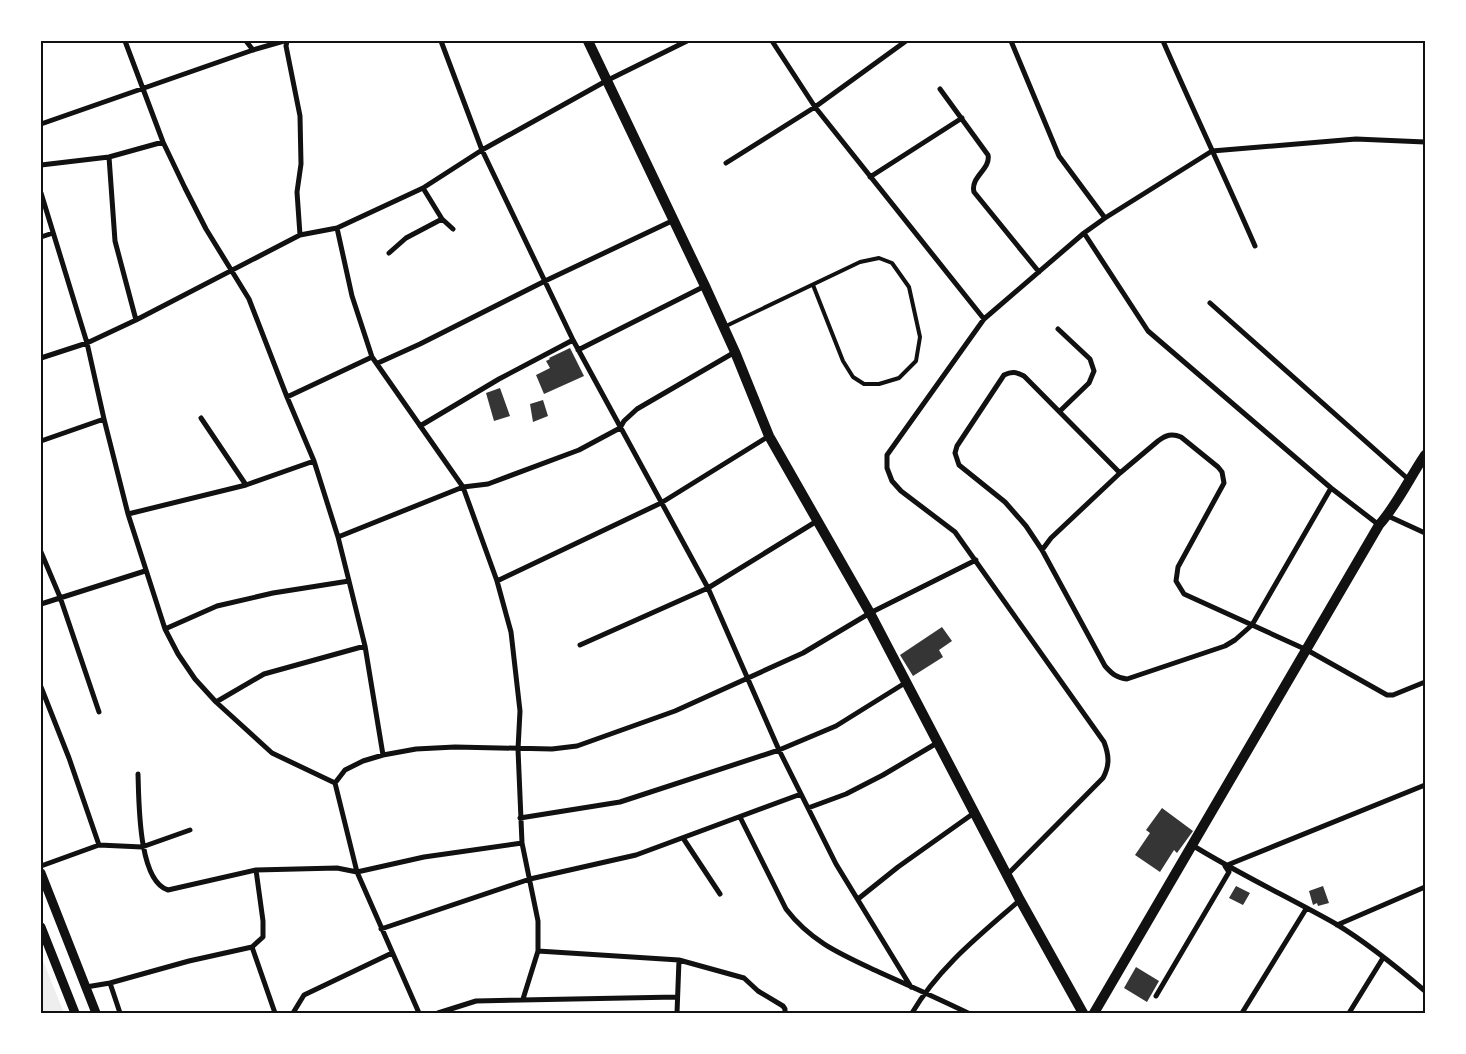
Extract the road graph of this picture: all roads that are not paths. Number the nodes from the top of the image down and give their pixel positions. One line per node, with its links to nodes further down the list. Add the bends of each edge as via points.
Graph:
1 (125, 41): 13 (street)
2 (246, 41): 11 (street)
3 (286, 41): 11 (street); 35 (street, via 300,116 301,164 297,192)
4 (441, 41): 20 (street)
5 (588, 41): 12 (main road)
6 (687, 41): 12 (street)
7 (772, 41): 15 (street)
8 (906, 41): 15 (street)
9 (1012, 41): 28 (street, via 1059,156)
10 (1163, 41): 21 (street)
11 (253, 50): 13 (street)
12 (606, 81): 20 (street); 30 (main road)
13 (144, 89): 17 (street); 18 (street)
14 (940, 89): 16 (street)
15 (815, 107): 23 (street); 25 (street)
16 (962, 118): 25 (street); 40 (street, via 989,159 972,187 974,192)
17 (41, 124)
18 (163, 142): 22 (street); 39 (street)
19 (1425, 142): 21 (street, via 1356,139)
20 (482, 150): 26 (street); 41 (street)
21 (1212, 151): 28 (street); 37 (street, via 1222,167)
22 (109, 157): 24 (street); 46 (street, via 115,241)
23 (726, 163)
24 (41, 165)
25 (870, 177): 45 (street)
26 (423, 188): 29 (street); 31 (street)
27 (41, 193): 33 (street)
28 (1105, 218): 34 (street)
29 (442, 219): 32 (street); 38 (street, via 406,238)
30 (674, 220): 41 (street); 43 (main road)
31 (337, 228): 35 (street); 53 (street, via 352,296)
32 (453, 229)
33 (53, 233): 36 (street); 50 (street)
34 (1084, 233): 40 (street); 70 (street, via 1148,331)
35 (300, 235): 39 (street)
36 (41, 237)
37 (1255, 246)
38 (389, 253)
39 (231, 272): 46 (street); 56 (street, via 249,299)
40 (1039, 272): 45 (street)
41 (545, 281): 49 (street); 55 (street)
42 (813, 285): 42 (lane, via 860,262 879,258 892,263 911,295 920,336 916,361 898,378 878,384 864,384 853,376 843,361); 47 (lane)
43 (705, 286): 47 (main road); 51 (street)
44 (1210, 303): 67 (street)
45 (984, 319): 80 (street, via 887,455 892,481 955,532)
46 (136, 320): 50 (street)
47 (724, 327): 52 (main road)
48 (1058, 329): 57 (street, via 1090,359 1094,371 1089,383)
49 (573, 340): 51 (street); 60 (street, via 500,378)
50 (87, 343): 54 (street); 58 (street)
51 (578, 350): 61 (street)
52 (735, 352): 61 (street, via 637,409); 62 (main road)
53 (372, 357): 55 (street); 56 (street)
54 (41, 358)
55 (378, 363): 60 (street)
56 (286, 397): 65 (street)
57 (1060, 411): 66 (street); 78 (street, via 1024,376 1017,372 1004,374 955,453 963,470 1005,502)
58 (104, 418): 63 (street); 72 (street)
59 (201, 418): 68 (street)
60 (420, 426): 69 (street)
61 (620, 428): 69 (street, via 579,450 515,475 488,484); 71 (street)
62 (769, 436): 71 (street); 74 (main road)
63 (41, 441)
64 (1425, 455): 67 (main road)
65 (314, 461): 68 (street); 77 (street)
66 (1120, 473): 78 (street); 88 (street, via 1170,435 1181,437 1218,467 1224,477 1222,487 1178,567 1176,581 1184,594)
67 (1408, 480): 73 (main road)
68 (246, 485): 72 (street)
69 (463, 487): 77 (street); 82 (street)
70 (1331, 488): 75 (street); 88 (street)
71 (661, 504): 82 (street); 84 (street)
72 (128, 514): 81 (street)
73 (1388, 516): 75 (main road); 76 (street)
74 (817, 522): 84 (street); 87 (main road)
75 (1379, 525): 92 (main road)
76 (1425, 533)
77 (338, 537): 83 (street)
78 (1042, 550): 88 (street, via 1105,666 1119,678 1137,677 1225,646)
79 (41, 552): 85 (street)
80 (976, 560): 87 (street); 122 (street, via 1104,742 1108,753 1103,778)
81 (145, 571): 85 (street); 89 (street)
82 (497, 580): 100 (street, via 511,632 515,662 520,711)
83 (349, 581): 89 (street, via 217,606); 91 (street)
84 (708, 588): 90 (street); 93 (street)
85 (60, 597): 86 (street); 98 (street)
86 (41, 604)
87 (870, 613): 93 (street, via 803,653); 95 (main road)
88 (1252, 625): 92 (street)
89 (165, 629): 97 (street, via 195,679)
90 (580, 644)
91 (365, 646): 97 (street, via 264,674); 102 (street)
92 (1307, 650): 94 (street, via 1387,695); 114 (main road)
93 (747, 678): 100 (street, via 676,710 577,746); 101 (street)
94 (1425, 682)
95 (905, 683): 99 (main road); 101 (street, via 836,726)
96 (41, 687): 115 (street)
97 (216, 702): 104 (street, via 272,753)
98 (99, 712)
99 (937, 744): 107 (street, via 846,794); 108 (main road)
100 (518, 749): 102 (street, via 455,747); 110 (street)
101 (779, 750): 106 (street); 110 (street, via 620,802)
102 (383, 755): 104 (street, via 345,770)
103 (138, 774): 116 (street)
104 (335, 783): 120 (street)
105 (1425, 785): 118 (street)
106 (801, 794): 107 (street); 109 (street)
107 (808, 808): 126 (street, via 836,864)
108 (974, 813): 122 (main road); 126 (street)
109 (740, 817): 112 (street); 139 (street, via 786,910 808,934 834,951)
110 (520, 818): 113 (street)
111 (190, 830): 116 (street)
112 (683, 838): 123 (street, via 636,854); 125 (street)
113 (522, 843): 120 (street, via 424,857); 123 (street)
114 (1192, 845): 118 (street); 157 (main road)
115 (100, 846): 116 (street); 117 (street)
116 (142, 847): 119 (street, via 156,883 168,890)
117 (41, 866)
118 (1225, 866): 128 (street); 142 (street, via 1229,872)
119 (256, 870): 120 (street, via 337,868); 132 (street, via 263,937)
120 (357, 872): 131 (street)
121 (41, 873): 138 (street)
122 (1007, 875): 127 (main road)
123 (530, 879): 131 (street); 133 (street, via 538,921)
124 (1425, 888): 129 (street)
125 (720, 894)
126 (858, 898): 139 (street)
127 (1020, 900): 141 (street, via 956,956); 156 (main road)
128 (1306, 909): 129 (street); 158 (street)
129 (1337, 925): 135 (street)
130 (41, 927): 145 (street)
131 (381, 929): 134 (street)
132 (252, 947): 137 (street); 148 (street)
133 (538, 951): 136 (street); 144 (street)
134 (392, 953): 149 (street, via 304,995); 150 (street)
135 (1383, 958): 140 (street); 159 (street)
136 (679, 960): 143 (street); 153 (street, via 744,978 758,992 783,1006)
137 (110, 983): 138 (street); 147 (street)
138 (86, 987): 146 (street)
139 (911, 987): 141 (street)
140 (1425, 991)
141 (924, 992): 154 (street); 155 (street)
142 (1156, 996)
143 (677, 997): 144 (street); 152 (street)
144 (523, 999): 151 (street, via 476,1001)
145 (75, 1013)
146 (96, 1013)
147 (120, 1013)
148 (275, 1013)
149 (292, 1013)
150 (418, 1013)
151 (438, 1013)
152 (677, 1013)
153 (785, 1013)
154 (912, 1013)
155 (968, 1013)
156 (1083, 1013)
157 (1094, 1013)
158 (1242, 1013)
159 (1349, 1013)

